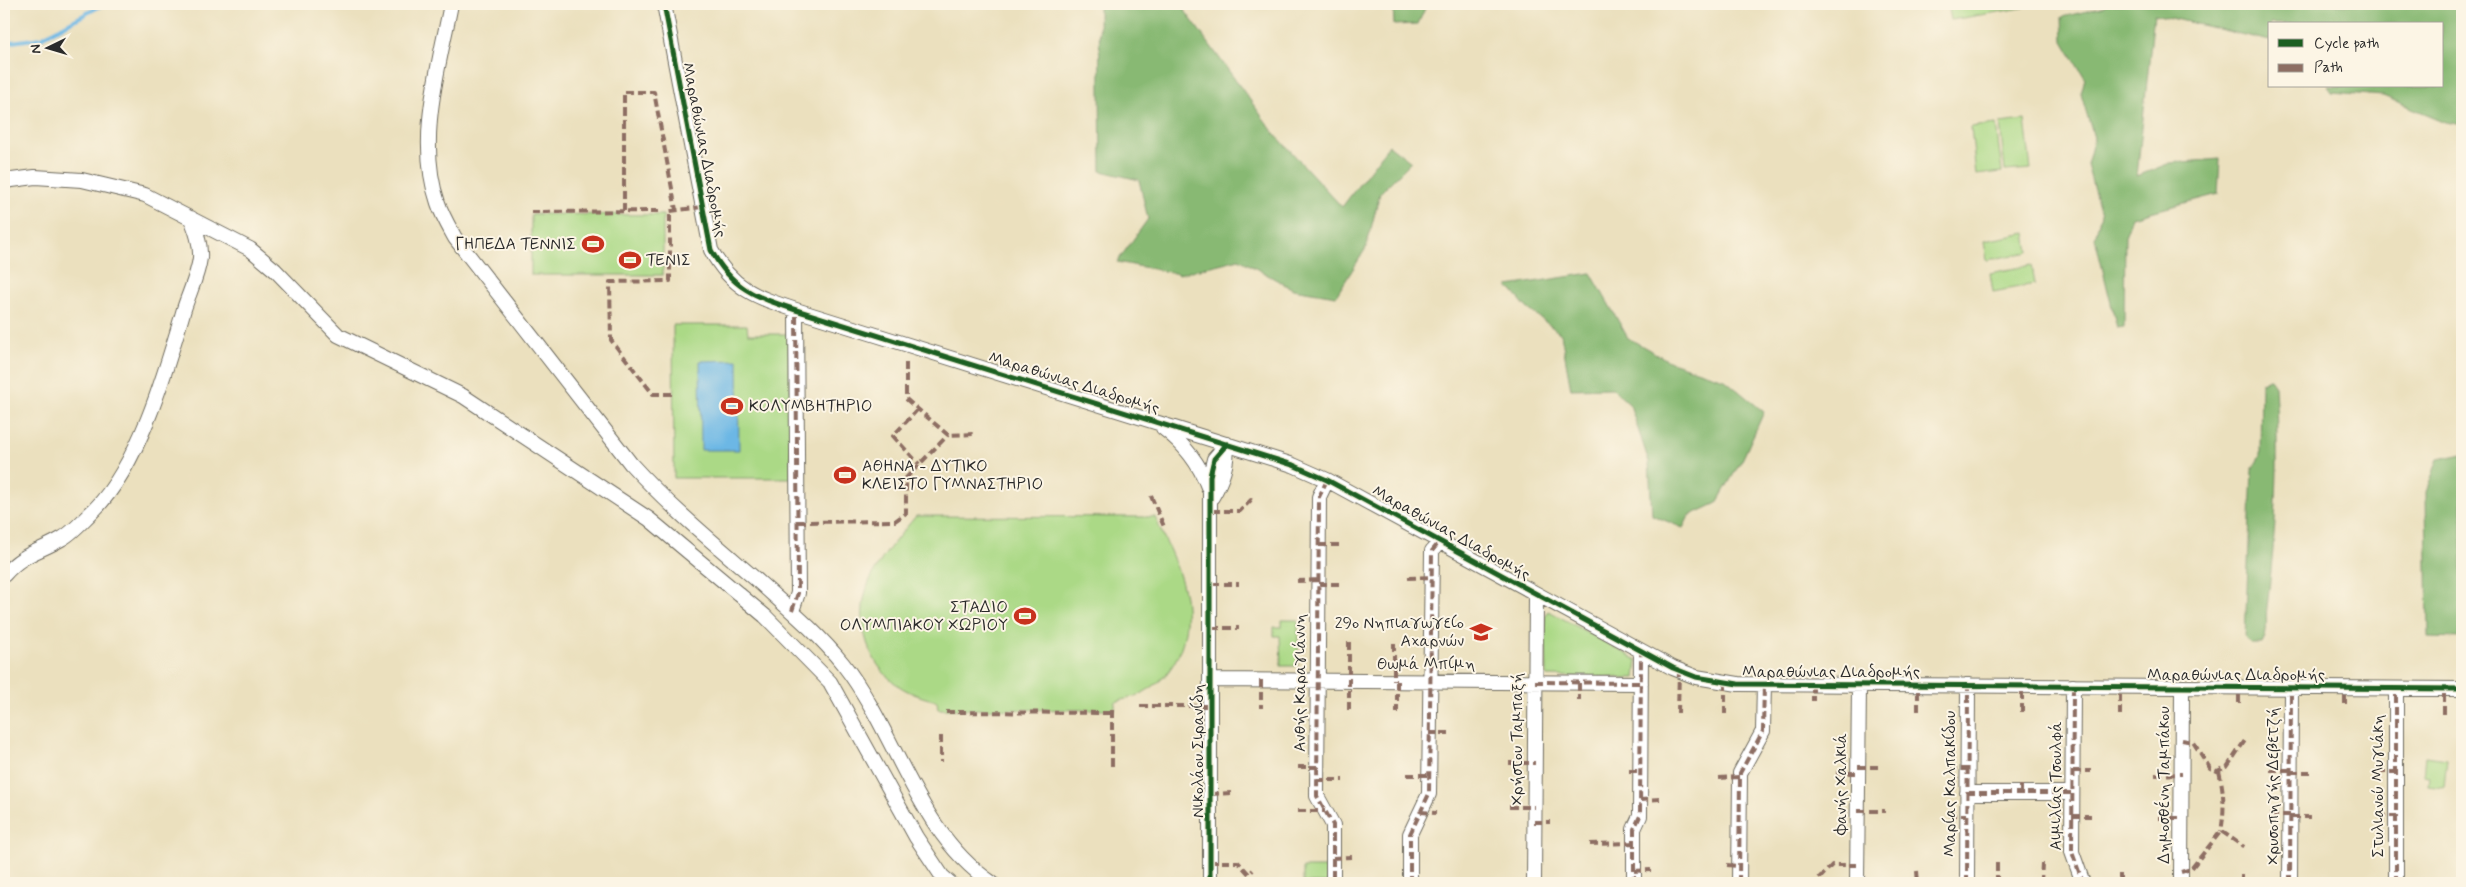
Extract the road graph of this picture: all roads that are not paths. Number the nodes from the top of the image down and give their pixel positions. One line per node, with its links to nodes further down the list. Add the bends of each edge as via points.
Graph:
1 (451, 4): 13 (street, via 429,142 438,204 455,238 656,492)
2 (664, 4): 5 (street, Μαραθώνιας Διαδρομής, via 711,250 739,286 757,297)
3 (4, 181): 4 (street, via 35,177 82,180 145,195)
4 (191, 218): 11 (street, via 199,240 200,259 168,362 145,423 122,471 96,507 62,539 28,554); 30 (street, via 250,249 338,335 463,396 642,513 765,616 830,682 916,837)
5 (796, 310): 6 (street, Μαραθώνιας Διαδρομής); 13 (street, via 798,593)
6 (1156, 422): 7 (street, Μαραθώνιας Διαδρομής); 9 (street, via 1178,439 1192,456)
7 (1227, 444): 8 (street, Μαραθώνιας Διαδρομής, via 1277,459); 9 (street, Νικολάου Σιρανίδη, via 1214,460 1210,476)
8 (1327, 480): 10 (street, Μαραθώνιας Διαδρομής); 16 (street, Ανθής Καραγιάννη, via 1319,497)
9 (1212, 497): 15 (street, Νικολάου Σιρανίδη)
10 (1441, 540): 12 (street, Μαραθώνιας Διαδρομής); 17 (street, via 1432,551)
11 (4, 574)
12 (1536, 594): 14 (street, Μαραθώνιας Διαδρομής); 18 (street, Χρήστου Ταμπαξή)
13 (792, 611): 31 (street, via 823,640 861,689 942,836 962,860)
14 (1640, 651): 19 (street); 20 (street, Μαραθώνιας Διαδρομής, via 1696,678 1720,683)
15 (1211, 680): 16 (street, Θωμά Μπίμη); 32 (street, Νικολάου Σιρανίδη)
16 (1318, 681): 17 (street, Θωμά Μπίμη); 33 (street, Ανθής Καραγιάννη, via 1317,796 1333,825)
17 (1430, 681): 18 (street, Θωμά Μπίμη); 34 (street, via 1429,794 1410,834)
18 (1535, 682): 19 (street, Θωμά Μπίμη); 35 (street, Χρήστου Ταμπαξή)
19 (1640, 683): 36 (street, via 1640,816 1634,829)
20 (1764, 683): 21 (street, Μαραθώνιας Διαδρομής); 37 (street, via 1763,731 1740,773)
21 (1859, 684): 22 (street, Μαραθώνιας Διαδρομής); 38 (street, Φανής Χαλκιά)
22 (1968, 685): 23 (street, Μαραθώνιας Διαδρομής); 28 (street, Μαρίας Καλπακίδου)
23 (2073, 686): 24 (street, Μαραθώνιας Διαδρομής); 29 (street, Αιμιλίας Τσουλφά)
24 (2182, 687): 25 (street, Μαραθώνιας Διαδρομής); 41 (street, Δημοσθένη Ταμπάκου)
25 (2291, 688): 26 (street, Μαραθώνιας Διαδρομής); 42 (street, Χρυσοπηγής Δεβετζή)
26 (2396, 689): 27 (street, Μαραθώνιας Διαδρομής); 43 (street, Στυλιανού Μυγιάκη)
27 (2462, 689)
28 (1967, 793): 29 (street); 39 (street, Μαρίας Καλπακίδου)
29 (2072, 793): 40 (street, Αιμιλίας Τσουλφά, via 2072,852)
30 (950, 883)
31 (992, 883)
32 (1210, 883)
33 (1333, 883)
34 (1410, 883)
35 (1534, 883)
36 (1634, 883)
37 (1739, 883)
38 (1858, 883)
39 (1967, 883)
40 (2083, 883)
41 (2181, 883)
42 (2290, 883)
43 (2396, 883)

